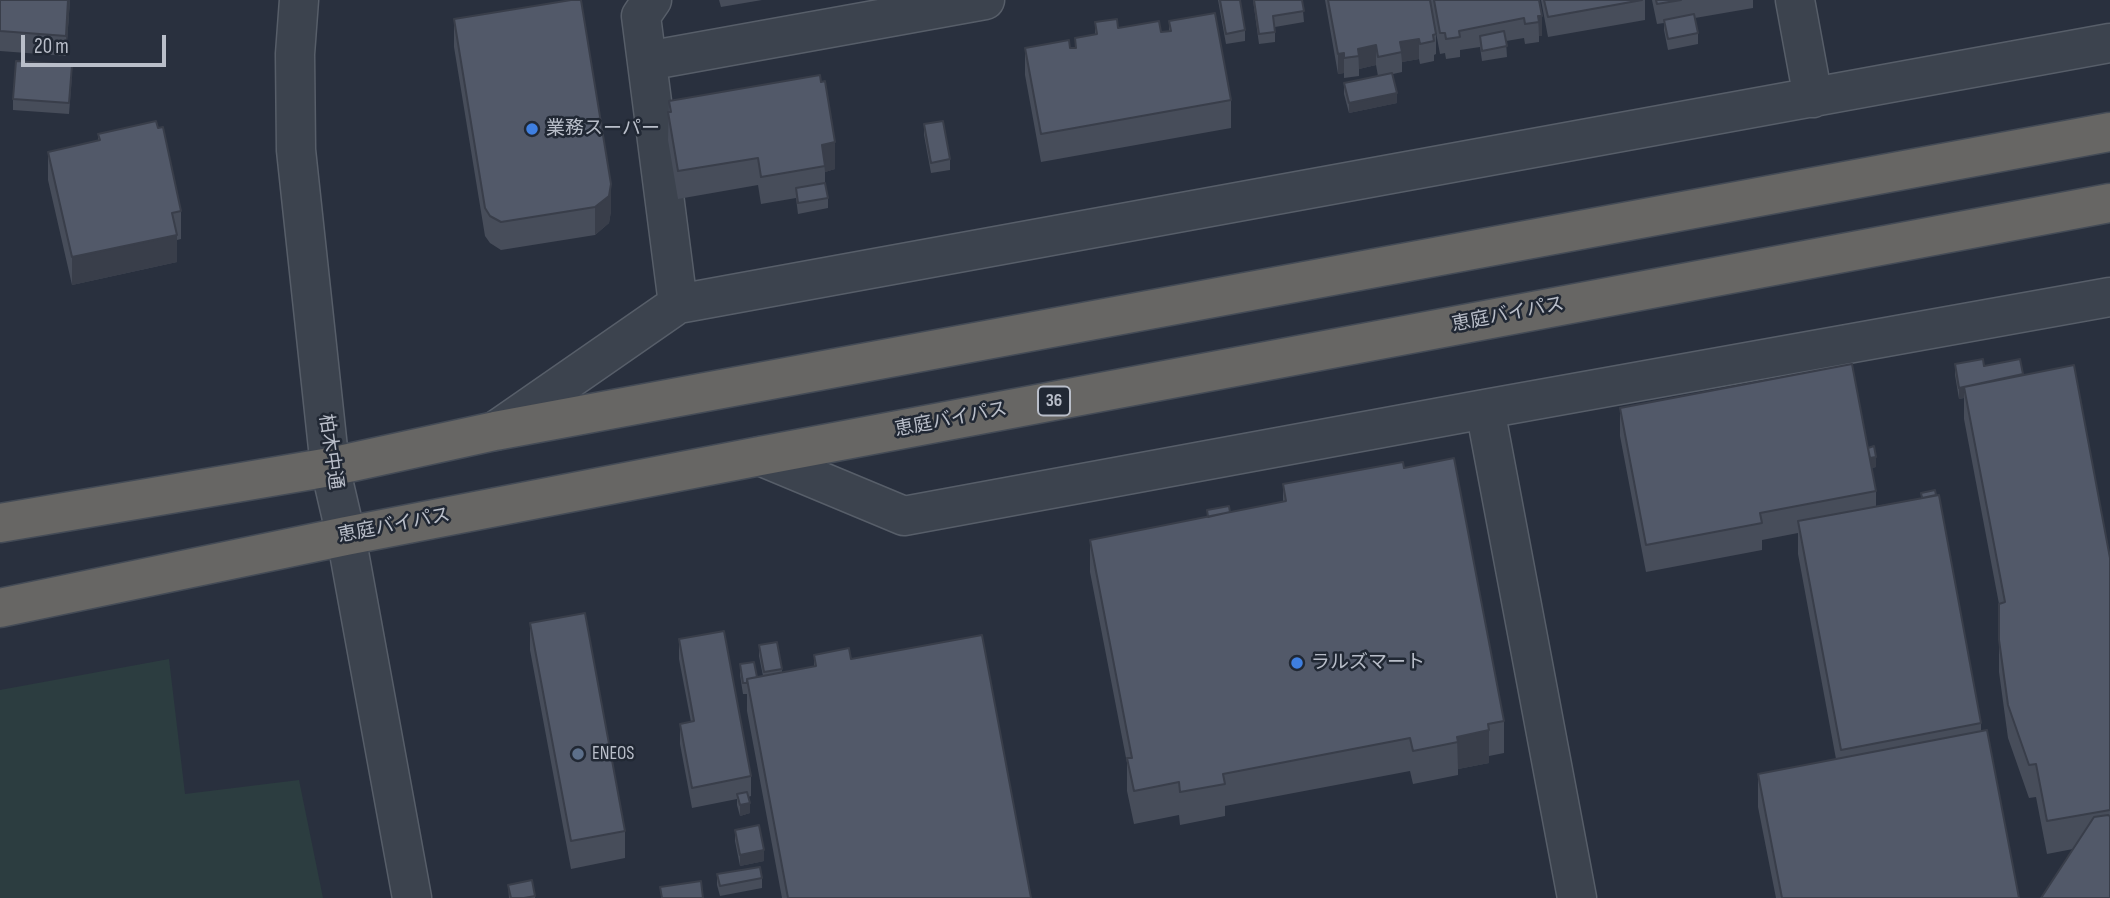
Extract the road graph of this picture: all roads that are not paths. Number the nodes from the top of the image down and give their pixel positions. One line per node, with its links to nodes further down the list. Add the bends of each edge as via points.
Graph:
1 (299, 0): 15 (street, 柏木中通, via 296,150)
2 (652, 0): 6 (street, via 641,16)
3 (985, 0): 6 (street)
4 (1794, 0): 7 (street)
5 (2110, 43): 7 (street)
6 (647, 61): 11 (street)
7 (1813, 98): 11 (street)
8 (2110, 132): 13 (highway)
9 (2110, 203): 14 (highway, 恵庭バイパス / 36)
10 (2110, 297): 12 (street)
11 (678, 304): 13 (street)
12 (1485, 409): 14 (street, via 904,516); 20 (street)
13 (495, 431): 15 (highway)
14 (760, 456): 17 (highway, 恵庭バイパス / 36)
15 (330, 467): 16 (highway); 17 (street, 柏木中通)
16 (0, 523)
17 (346, 536): 18 (highway, 恵庭バイパス / 36); 19 (street, 柏木中通)
18 (0, 608)
19 (412, 898)
20 (1577, 898)

